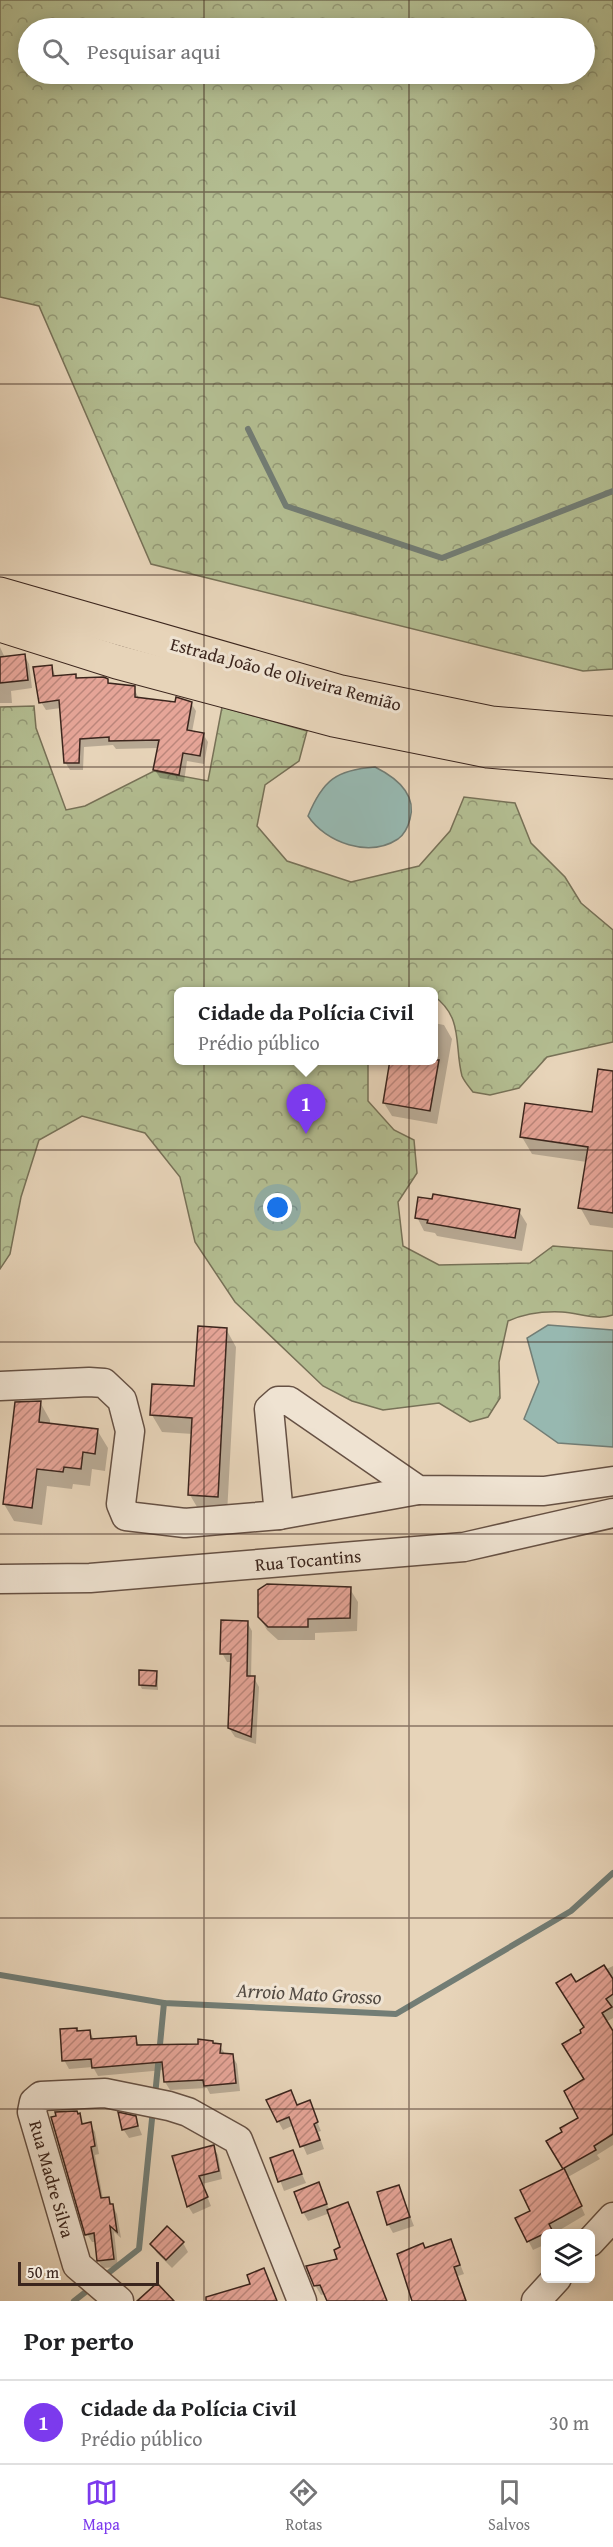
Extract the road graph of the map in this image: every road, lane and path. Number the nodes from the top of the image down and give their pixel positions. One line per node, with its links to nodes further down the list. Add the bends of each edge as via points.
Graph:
1 (0, 594): 3 (main road, Estrada João de Oliveira Remião, via 341,692 491,723)
2 (0, 625): 4 (main road, Estrada João de Oliveira Remião, via 117,662 334,720 488,752)
3 (613, 732)
4 (613, 762)
5 (0, 1386): 9 (street, via 104,1383 122,1400 130,1431 121,1504 126,1516 185,1522)
6 (613, 1482): 7 (street, via 544,1491)
7 (418, 1490): 9 (street); 9 (street, via 289,1401 278,1401 269,1409)
8 (613, 1514): 10 (street, Rua Tocantins, via 464,1547 90,1578)
9 (279, 1515)
10 (0, 1580)
11 (613, 2217): 12 (street)
12 (595, 2237)
13 (552, 2283): 16 (street)
14 (119, 2301): 15 (street, Rua Madre Silva, via 77,2265 32,2112 34,2102 41,2096 105,2093 169,2106 238,2139)
15 (302, 2301)
16 (536, 2301)

